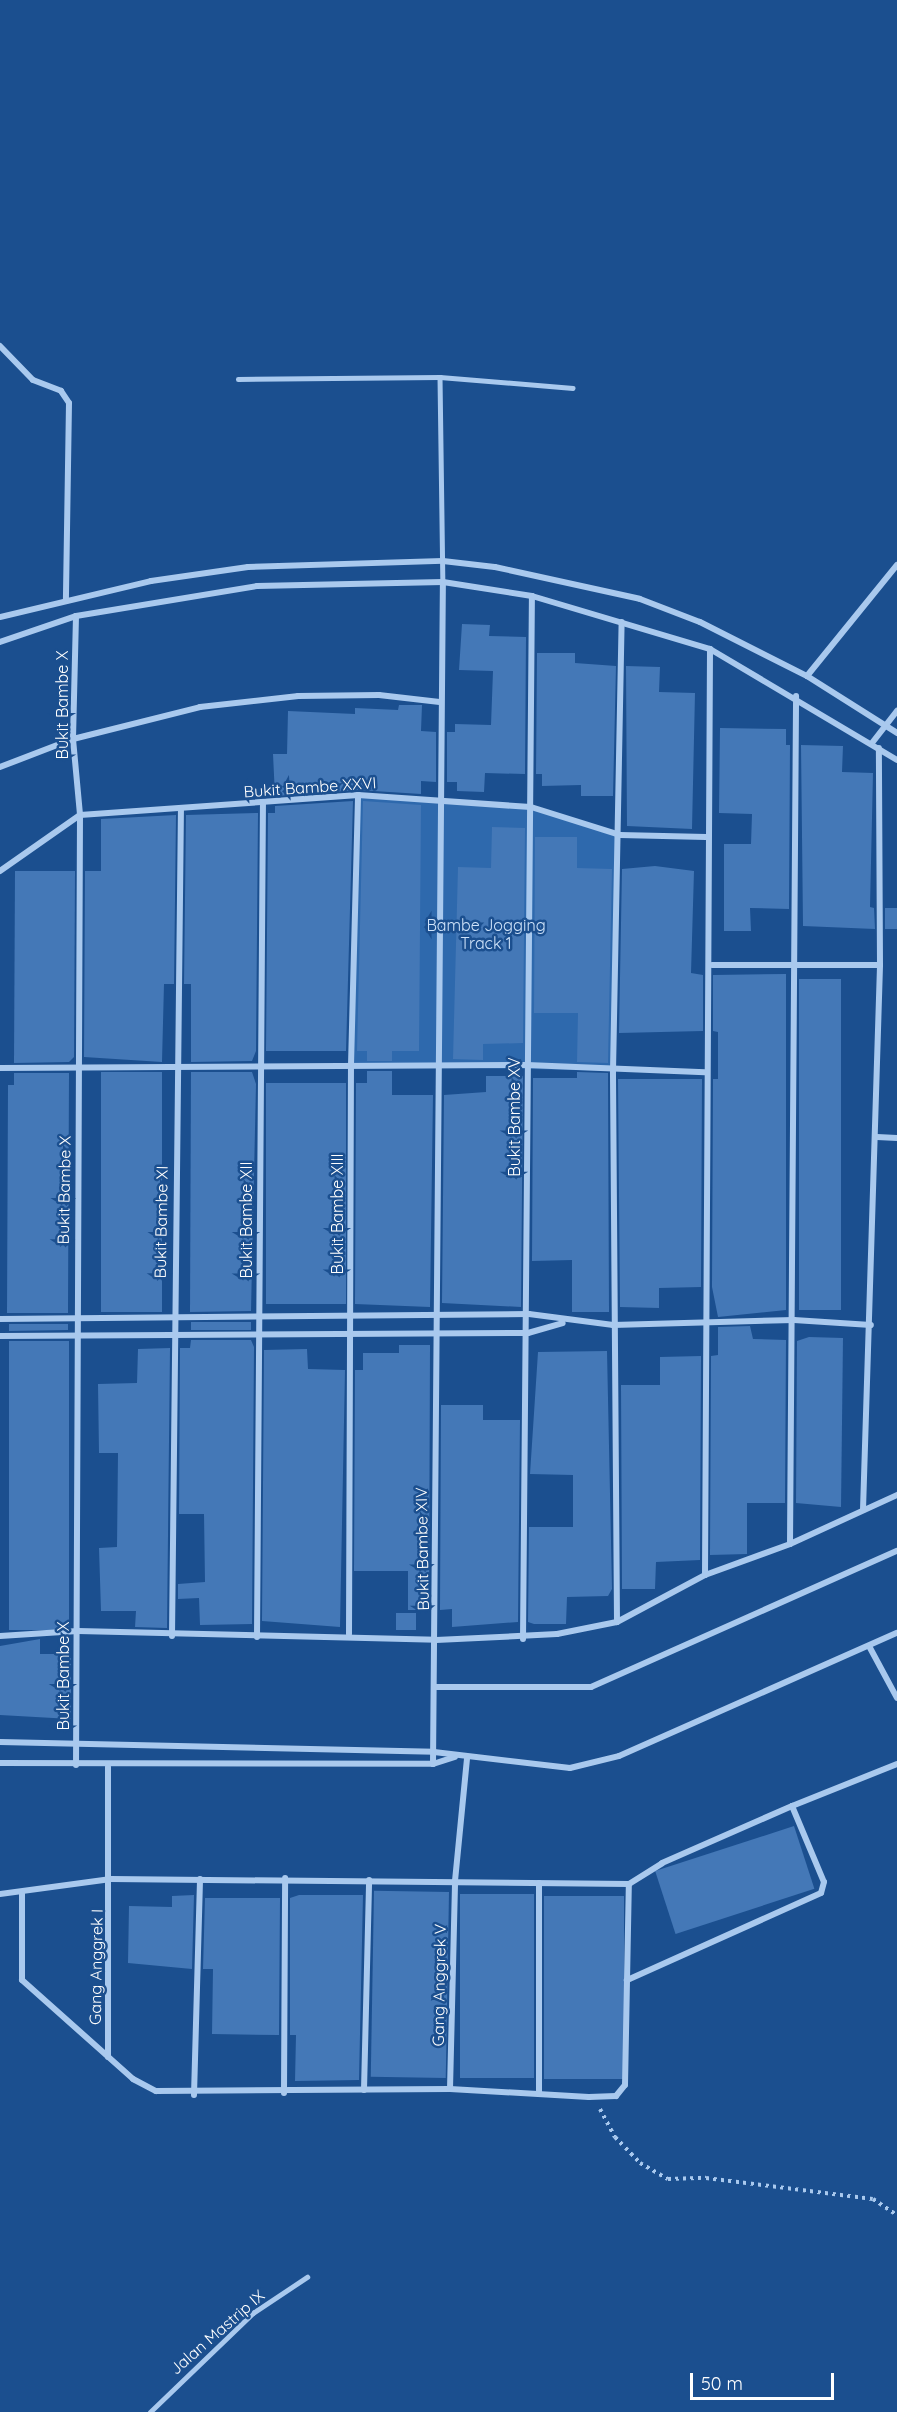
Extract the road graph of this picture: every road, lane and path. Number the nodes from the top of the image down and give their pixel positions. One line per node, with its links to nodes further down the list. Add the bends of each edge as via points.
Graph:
1 (0, 346): 9 (street, via 33,380 61,391 69,403)
2 (440, 377): 3 (lane); 4 (lane); 5 (lane)
3 (238, 379)
4 (573, 388)
5 (443, 561): 7 (lane); 9 (street, via 248,567); 15 (street, via 495,567 640,599)
6 (897, 565): 15 (street)
7 (443, 582): 8 (street); 10 (street, via 257,586); 17 (street, Bukit Bambe XIV)
8 (532, 596): 12 (street); 29 (street, Bukit Bambe XV)
9 (66, 601): 11 (street)
10 (76, 616): 13 (street); 21 (street, Bukit Bambe X)
11 (0, 617)
12 (622, 622): 14 (street); 32 (street)
13 (0, 642)
14 (710, 649): 16 (street); 33 (street)
15 (807, 676): 19 (street)
16 (796, 696): 22 (street); 35 (street)
17 (440, 702): 21 (street, via 379,695 298,696 200,707); 27 (street, Bukit Bambe XIV)
18 (897, 711): 19 (street)
19 (886, 726): 20 (street); 22 (street)
20 (897, 733)
21 (73, 739): 25 (street); 31 (street, Bukit Bambe X)
22 (872, 744): 23 (street)
23 (879, 748): 24 (street); 37 (street)
24 (897, 760)
25 (0, 767)
26 (358, 795): 27 (street, Bukit Bambe XXVI); 28 (street, Bukit Bambe XXVI); 38 (street, Bukit Bambe XIII)
27 (440, 798): 29 (street, Bukit Bambe XXVI); 42 (street, Bukit Bambe XIV)
28 (263, 804): 30 (street, Bukit Bambe XXVI); 40 (street, Bukit Bambe XII)
29 (531, 807): 32 (street, Bukit Bambe XXVI); 39 (street, Bukit Bambe XV)
30 (181, 809): 31 (street, Bukit Bambe XXVI); 43 (street, Bukit Bambe XI)
31 (80, 815): 34 (street); 44 (street, Bukit Bambe X)
32 (620, 835): 33 (street, Bukit Bambe XXVI); 45 (street)
33 (706, 837): 36 (street)
34 (0, 871)
35 (793, 962): 36 (street); 37 (street); 55 (street)
36 (712, 965): 46 (street)
37 (880, 965): 47 (street)
38 (351, 1065): 40 (street); 42 (street); 49 (street, Bukit Bambe XIII)
39 (527, 1065): 42 (street); 45 (street); 50 (street, Bukit Bambe XV)
40 (259, 1066): 43 (street); 53 (street, Bukit Bambe XII)
41 (0, 1068): 44 (street)
42 (436, 1068): 51 (street, Bukit Bambe XIV)
43 (178, 1069): 44 (street); 56 (street, Bukit Bambe XI)
44 (80, 1070): 54 (street, Bukit Bambe X)
45 (613, 1071): 46 (street); 59 (street)
46 (705, 1072): 58 (street)
47 (877, 1137): 48 (street); 60 (street)
48 (897, 1138)
49 (350, 1313): 51 (street); 53 (street); 61 (street, Bukit Bambe XIII)
50 (529, 1314): 51 (street); 57 (street); 62 (street, Bukit Bambe XV)
51 (434, 1315): 63 (street, Bukit Bambe XIV)
52 (0, 1319): 54 (street)
53 (260, 1319): 56 (street); 66 (street, Bukit Bambe XII)
54 (74, 1320): 56 (street); 65 (street, Bukit Bambe X)
55 (794, 1320): 58 (street); 60 (street); 70 (street)
56 (173, 1321): 67 (street, Bukit Bambe XI)
57 (567, 1322): 59 (street); 62 (street)
58 (706, 1322): 59 (street); 72 (street)
59 (613, 1325): 73 (street)
60 (871, 1325): 69 (street)
61 (349, 1332): 63 (street); 66 (street); 75 (street, Bukit Bambe XIII)
62 (528, 1333): 63 (street); 80 (street, Bukit Bambe XV)
63 (434, 1334): 81 (street, Bukit Bambe XIV)
64 (0, 1336): 65 (street)
65 (74, 1336): 67 (street); 74 (street, Bukit Bambe X)
66 (259, 1337): 67 (street); 79 (street, Bukit Bambe XII)
67 (172, 1338): 78 (street, Bukit Bambe XI)
68 (897, 1495): 69 (street)
69 (862, 1510): 70 (street)
70 (790, 1544): 72 (street)
71 (897, 1551): 83 (street, via 591,1688)
72 (705, 1575): 73 (street)
73 (617, 1622): 80 (street)
74 (78, 1631): 77 (street); 78 (street); 86 (street, Bukit Bambe X)
75 (349, 1634): 79 (street); 81 (street)
76 (897, 1634): 82 (street)
77 (0, 1636)
78 (172, 1636): 79 (street)
79 (257, 1637)
80 (523, 1638): 81 (street)
81 (436, 1640): 83 (street, Bukit Bambe XIV)
82 (869, 1646): 84 (street); 89 (street, via 620,1756 570,1768)
83 (435, 1687): 87 (street, Bukit Bambe XIV)
84 (897, 1698)
85 (0, 1742): 86 (street)
86 (76, 1744): 87 (street); 93 (street, Bukit Bambe X)
87 (434, 1752): 88 (street); 91 (street, Bukit Bambe XIV)
88 (455, 1757): 89 (street); 91 (street)
89 (467, 1758): 100 (street, Gang Anggrek V)
90 (0, 1763): 93 (street)
91 (434, 1764): 94 (street)
92 (897, 1764): 95 (street)
93 (76, 1765): 94 (street)
94 (108, 1767): 96 (street, Gang Anggrek I)
95 (792, 1806): 102 (street, via 662,1863); 105 (street, via 824,1882 821,1893)
96 (111, 1878): 98 (street); 104 (street); 106 (street, Gang Anggrek I)
97 (285, 1878): 98 (street); 99 (street); 109 (street)
98 (200, 1879): 111 (street)
99 (369, 1880): 100 (street); 108 (street)
100 (455, 1881): 101 (street); 107 (street, Gang Anggrek V)
101 (539, 1883): 102 (street); 110 (street)
102 (629, 1884): 105 (street)
103 (0, 1894): 104 (street)
104 (22, 1894): 106 (street, via 22,1980)
105 (627, 1980): 112 (street, via 623,2090 616,2096)
106 (108, 2057): 111 (street, via 145,2087)
107 (450, 2089): 108 (street); 110 (street)
108 (364, 2090): 109 (street)
109 (284, 2093): 111 (street)
110 (538, 2093): 112 (street)
111 (194, 2095)
112 (589, 2097): 113 (path, via 615,2137 640,2163 668,2179 769,2184 873,2199)
113 (897, 2215)
114 (307, 2277): 115 (lane, Jalan Mastrip IX, via 253,2313)
115 (150, 2412)

